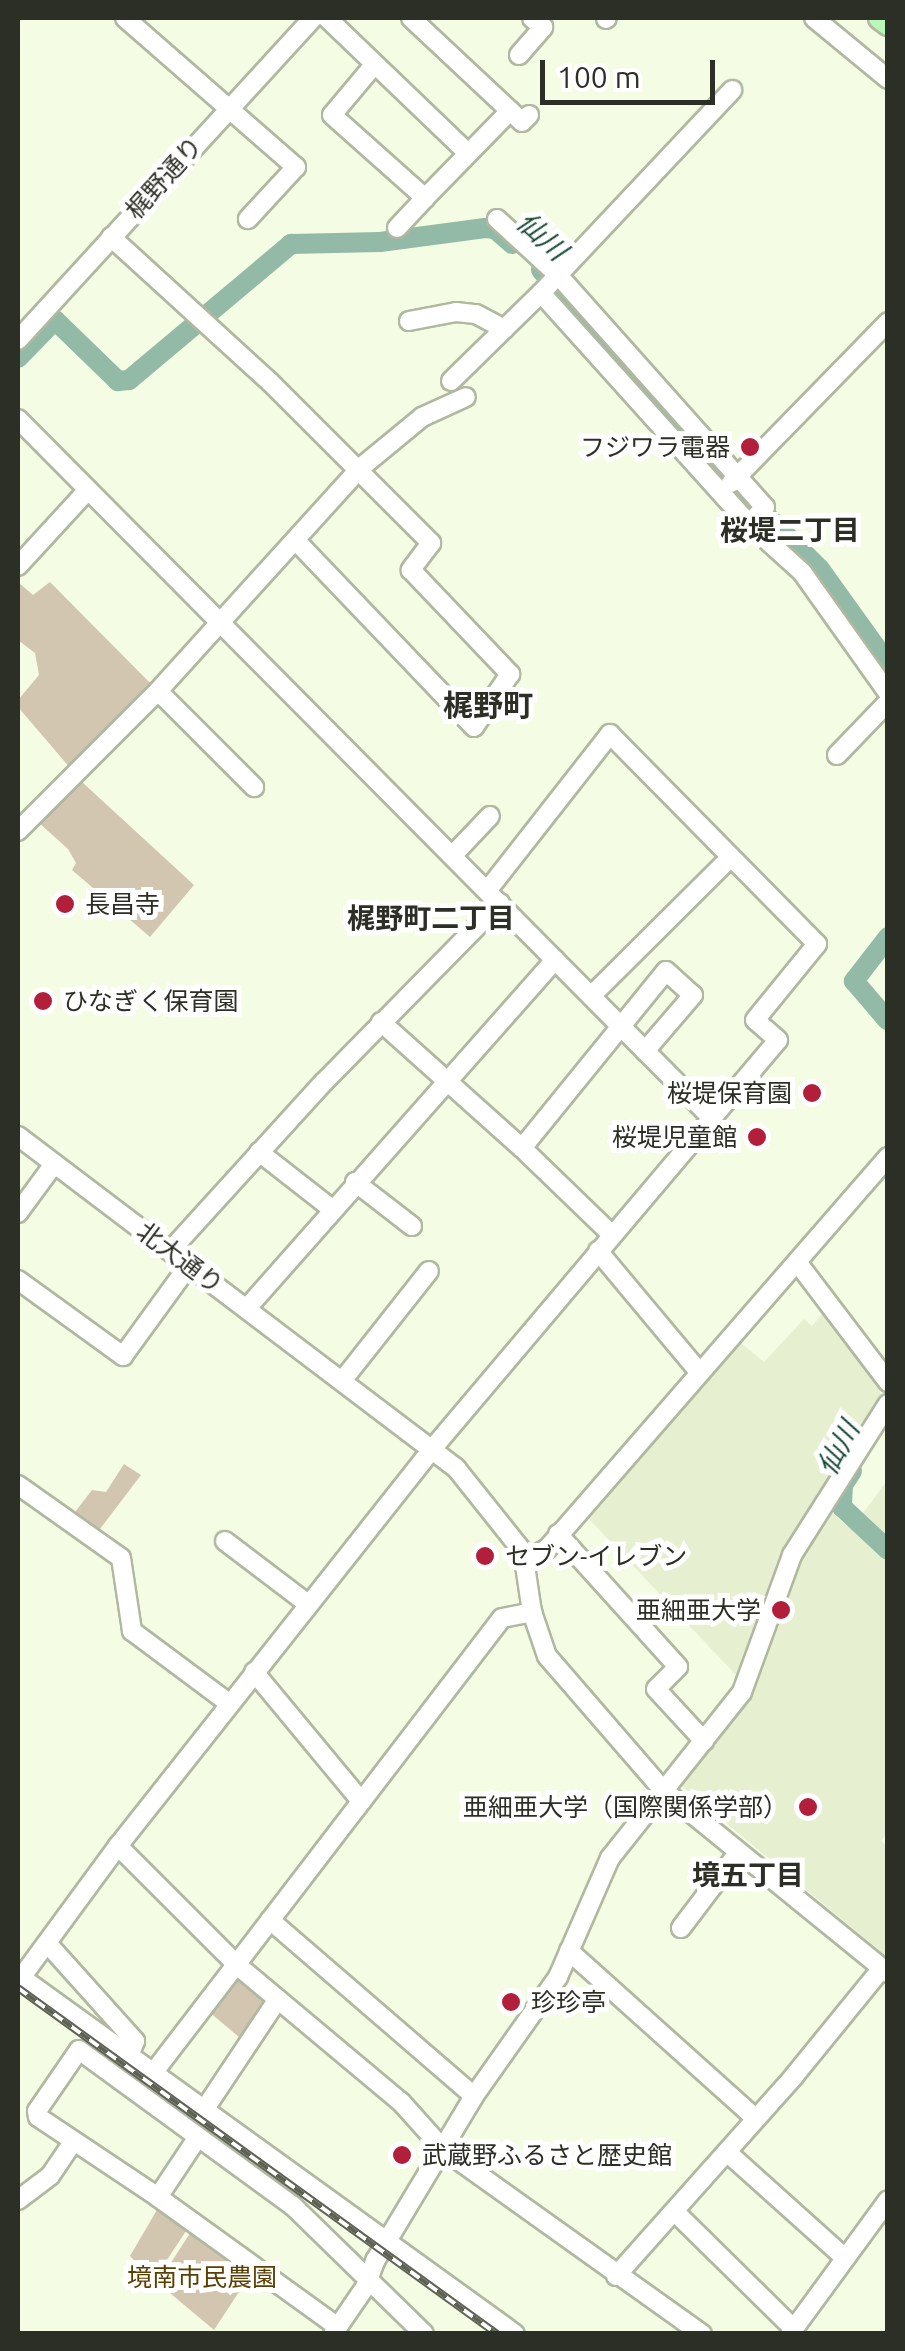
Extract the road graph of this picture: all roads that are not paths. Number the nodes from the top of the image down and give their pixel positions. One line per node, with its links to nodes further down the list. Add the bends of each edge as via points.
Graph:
1 (125, 18): 13 (street)
2 (313, 18): 13 (street, 梶野通り)
3 (326, 18): 10 (street)
4 (411, 18): 14 (street, via 519,113)
5 (532, 18): 9 (street, via 543,27)
6 (814, 18): 11 (street)
7 (880, 18): 8 (main road)
8 (888, 24)
9 (518, 55)
10 (374, 64): 14 (street); 15 (street, via 332,115)
11 (888, 79)
12 (732, 90): 20 (street)
13 (228, 108): 16 (street, via 296,168); 19 (street, 梶野通り)
14 (468, 153): 15 (street)
15 (424, 198): 18 (street)
16 (248, 219)
17 (497, 219): 20 (street)
18 (398, 228)
19 (111, 237): 24 (street, 梶野通り); 30 (street)
20 (548, 285): 25 (street); 31 (street); 33 (street)
21 (18, 309): 24 (street)
22 (409, 321): 25 (street, via 456,312 476,314)
23 (888, 322): 31 (street)
24 (32, 324): 26 (street, 梶野通り)
25 (504, 330): 27 (street)
26 (18, 340)
27 (451, 381)
28 (466, 397): 30 (street, via 422,417)
29 (18, 420): 32 (street)
30 (360, 468): 35 (street); 35 (street, via 431,543 411,570 510,674 474,727)
31 (738, 476): 33 (street); 34 (street, via 765,507)
32 (88, 490): 36 (street); 37 (street)
33 (720, 493): 34 (street)
34 (749, 524): 39 (street, via 815,587)
35 (296, 540): 37 (street)
36 (18, 566)
37 (221, 624): 38 (street); 45 (street)
38 (158, 691): 42 (street); 44 (street)
39 (888, 694)
40 (888, 702): 41 (street)
41 (837, 755)
42 (254, 786)
43 (490, 816): 45 (street)
44 (18, 831)
45 (452, 856): 47 (street)
46 (731, 857): 47 (street, via 610,734); 49 (street); 54 (street, via 818,944 755,1020 778,1040)
47 (493, 897): 48 (street); 50 (street)
48 (555, 960): 49 (street); 53 (street)
49 (591, 996): 51 (street)
50 (382, 1022): 53 (street); 57 (street)
51 (620, 1026): 52 (street); 52 (street, via 666,971 694,995); 56 (street)
52 (645, 1051): 54 (street)
53 (448, 1079): 56 (street); 60 (street)
54 (712, 1118): 64 (street)
55 (18, 1136): 59 (street, 北大通り)
56 (522, 1148): 64 (street)
57 (259, 1152): 61 (street); 65 (street)
58 (888, 1157): 67 (street)
59 (54, 1164): 62 (street); 65 (street, 北大通り)
60 (355, 1182): 61 (street); 63 (street)
61 (332, 1209): 71 (street)
62 (18, 1213)
63 (412, 1226)
64 (611, 1234): 66 (street)
65 (170, 1250): 68 (street, 北大通り)
66 (598, 1251): 72 (street); 76 (street)
67 (797, 1262): 72 (street); 74 (street)
68 (189, 1265): 70 (street, via 123,1356); 71 (street, 北大通り)
69 (429, 1271): 73 (street)
70 (18, 1280)
71 (247, 1308): 73 (street, 北大通り)
72 (700, 1374): 78 (street)
73 (342, 1381): 76 (street, 北大通り)
74 (888, 1382)
75 (888, 1404): 85 (street, via 792,1555 742,1692)
76 (434, 1448): 80 (street, 北大通り, via 475,1490); 81 (street)
77 (18, 1485): 84 (street, via 121,1558 132,1631)
78 (558, 1534): 80 (street); 85 (street, via 678,1666 656,1689)
79 (225, 1541): 81 (street)
80 (524, 1560): 82 (street)
81 (308, 1604): 83 (street)
82 (532, 1612): 86 (street, via 547,1656); 87 (street, via 502,1618)
83 (254, 1672): 84 (street); 87 (street)
84 (230, 1704): 88 (street)
85 (704, 1741): 86 (street)
86 (663, 1790): 89 (street); 93 (street, via 610,1858)
87 (361, 1801): 90 (street)
88 (118, 1846): 92 (street); 94 (street)
89 (738, 1853): 91 (street); 95 (street)
90 (270, 1920): 94 (street); 100 (street)
91 (681, 1928)
92 (47, 1943): 96 (street); 98 (street, via 135,2041)
93 (569, 1951): 100 (street, via 558,1977); 102 (street)
94 (237, 1964): 97 (street); 99 (street)
95 (885, 1970): 102 (street)
96 (19, 1978): 98 (street)
97 (278, 1999): 101 (street); 105 (street, via 402,2102)
98 (129, 2056): 99 (street)
99 (153, 2073): 101 (street)
100 (474, 2096): 105 (street)
101 (204, 2110): 111 (street)
102 (756, 2119): 106 (street)
103 (198, 2137): 104 (street, via 79,2050 37,2111); 107 (street); 114 (street, via 293,2206)
104 (74, 2142): 107 (street); 108 (street, via 50,2176)
105 (444, 2150): 111 (street); 113 (street)
106 (728, 2153): 110 (street); 112 (street)
107 (158, 2197): 115 (street)
108 (18, 2200)
109 (888, 2200): 112 (street)
110 (675, 2212): 113 (street); 116 (street)
111 (388, 2242): 114 (street); 118 (street)
112 (845, 2258): 116 (street)
113 (616, 2276): 119 (street)
114 (367, 2280): 115 (street); 117 (street)
115 (336, 2330)
116 (792, 2331)
117 (424, 2334)
118 (515, 2334)
119 (702, 2334)

